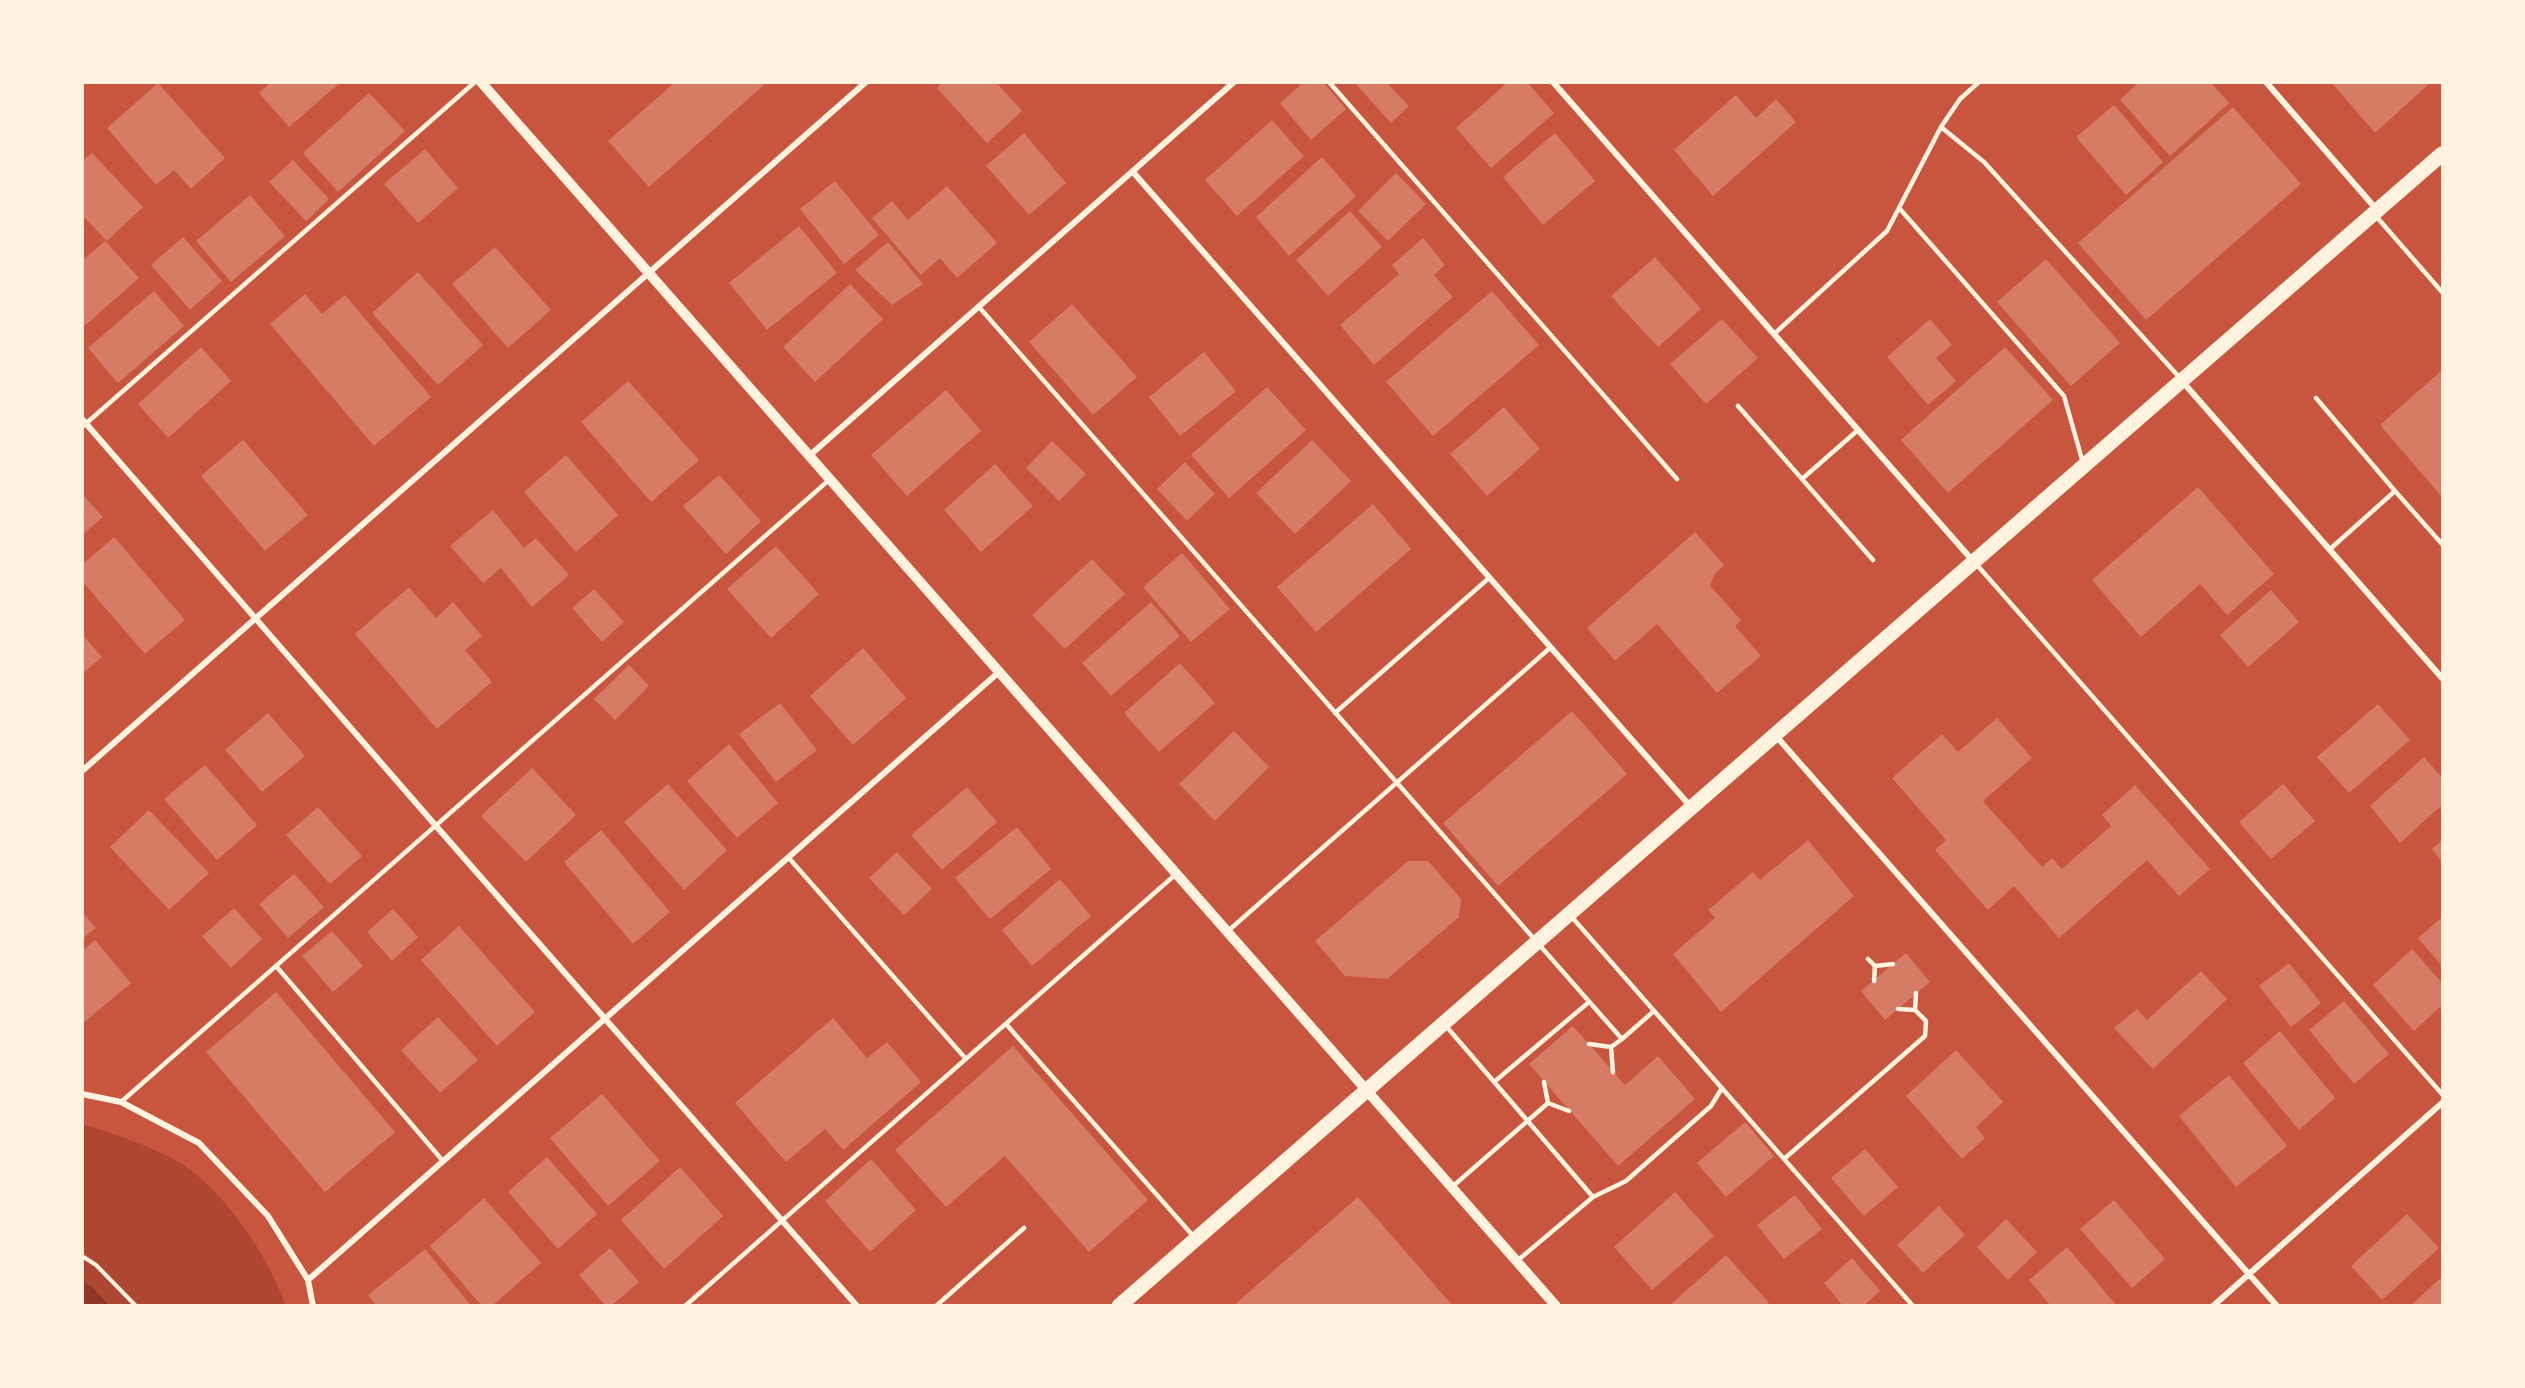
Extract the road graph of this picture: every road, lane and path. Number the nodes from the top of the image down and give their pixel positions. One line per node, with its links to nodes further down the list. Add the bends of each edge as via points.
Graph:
1 (475, 82): 21 (lane)
2 (482, 82): 14 (street)
3 (866, 82): 14 (street)
4 (1234, 82): 11 (street)
5 (1329, 82): 26 (lane)
6 (1553, 82): 17 (street)
7 (1979, 82): 9 (lane, via 1960,99)
8 (2266, 82): 13 (street)
9 (1941, 127): 12 (lane); 18 (lane, via 1984,162)
10 (2442, 154): 13 (main road)
11 (1132, 172): 16 (street); 33 (street)
12 (1900, 209): 17 (lane, via 1887,231); 24 (lane, via 2064,396)
13 (2376, 212): 15 (lane); 18 (main road)
14 (649, 273): 23 (street); 34 (street)
15 (2442, 292)
16 (978, 307): 23 (street); 38 (lane)
17 (1774, 334): 22 (street)
18 (2182, 380): 24 (main road); 30 (street)
19 (2316, 398): 28 (lane)
20 (1738, 406): 27 (lane)
21 (84, 423): 34 (street)
22 (1858, 430): 27 (lane); 32 (street)
23 (809, 456): 25 (street)
24 (2084, 466): 32 (main road)
25 (830, 479): 36 (street); 43 (lane)
26 (1677, 479)
27 (1802, 479): 31 (lane)
28 (2395, 490): 29 (lane); 30 (lane)
29 (2442, 544)
30 (2329, 550): 37 (street)
31 (1873, 560)
32 (1974, 561): 39 (main road); 72 (lane)
33 (1489, 578): 35 (street); 38 (lane)
34 (257, 618): 40 (street); 43 (street)
35 (1551, 647): 41 (lane); 42 (street)
36 (999, 672): 44 (street); 45 (street)
37 (2442, 678)
38 (1335, 713): 41 (lane)
39 (1775, 734): 42 (main road); 87 (street)
40 (82, 771)
41 (1397, 783): 47 (lane); 48 (lane)
42 (1691, 807): 46 (main road)
43 (436, 826): 51 (lane); 59 (street)
44 (788, 857): 59 (street); 65 (lane)
45 (1176, 874): 47 (street); 61 (lane)
46 (1569, 914): 48 (main road); 58 (lane)
47 (1227, 931): 70 (street)
48 (1537, 942): 55 (lane); 60 (main road)
49 (1868, 959): 52 (lane)
50 (1893, 964): 52 (lane)
51 (276, 966): 73 (lane); 79 (lane)
52 (1875, 966): 53 (lane)
53 (1874, 981)
54 (1916, 993): 57 (lane)
55 (1589, 1002): 62 (lane); 67 (lane)
56 (1898, 1009): 57 (lane)
57 (1915, 1010): 78 (lane, via 1926,1022 1925,1036)
58 (1654, 1011): 62 (lane); 69 (lane)
59 (606, 1018): 79 (street); 82 (street)
60 (1443, 1023): 67 (lane); 70 (main road)
61 (1006, 1024): 65 (lane); 84 (lane)
62 (1622, 1039): 64 (lane)
63 (1589, 1044): 64 (lane)
64 (1611, 1047): 66 (lane)
65 (966, 1059): 82 (lane)
66 (1613, 1072)
67 (1494, 1082): 77 (lane)
68 (1544, 1082): 74 (lane)
69 (1722, 1088): 78 (lane); 81 (lane, via 1711,1106 1626,1181)
70 (1366, 1090): 80 (street); 84 (main road)
71 (82, 1094): 73 (street)
72 (2442, 1094)
73 (121, 1102): 88 (street, via 199,1143 268,1216)
74 (1548, 1103): 76 (lane); 77 (lane)
75 (2442, 1103): 87 (street)
76 (1569, 1111)
77 (1528, 1122): 80 (lane); 81 (lane)
78 (1784, 1159): 96 (lane)
79 (443, 1161): 88 (street)
80 (1452, 1187): 86 (street)
81 (1593, 1197): 86 (lane)
82 (782, 1220): 91 (lane); 92 (street)
83 (1024, 1228): 93 (lane)
84 (1196, 1239): 94 (main road)
85 (82, 1256): 89 (path)
86 (1517, 1261): 95 (street)
87 (2249, 1274): 97 (street); 98 (street)
88 (308, 1280): 90 (street)
89 (136, 1305)
90 (313, 1305)
91 (685, 1305)
92 (857, 1305)
93 (936, 1305)
94 (1119, 1305)
95 (1556, 1305)
96 (1913, 1305)
97 (2213, 1305)
98 (2277, 1305)

